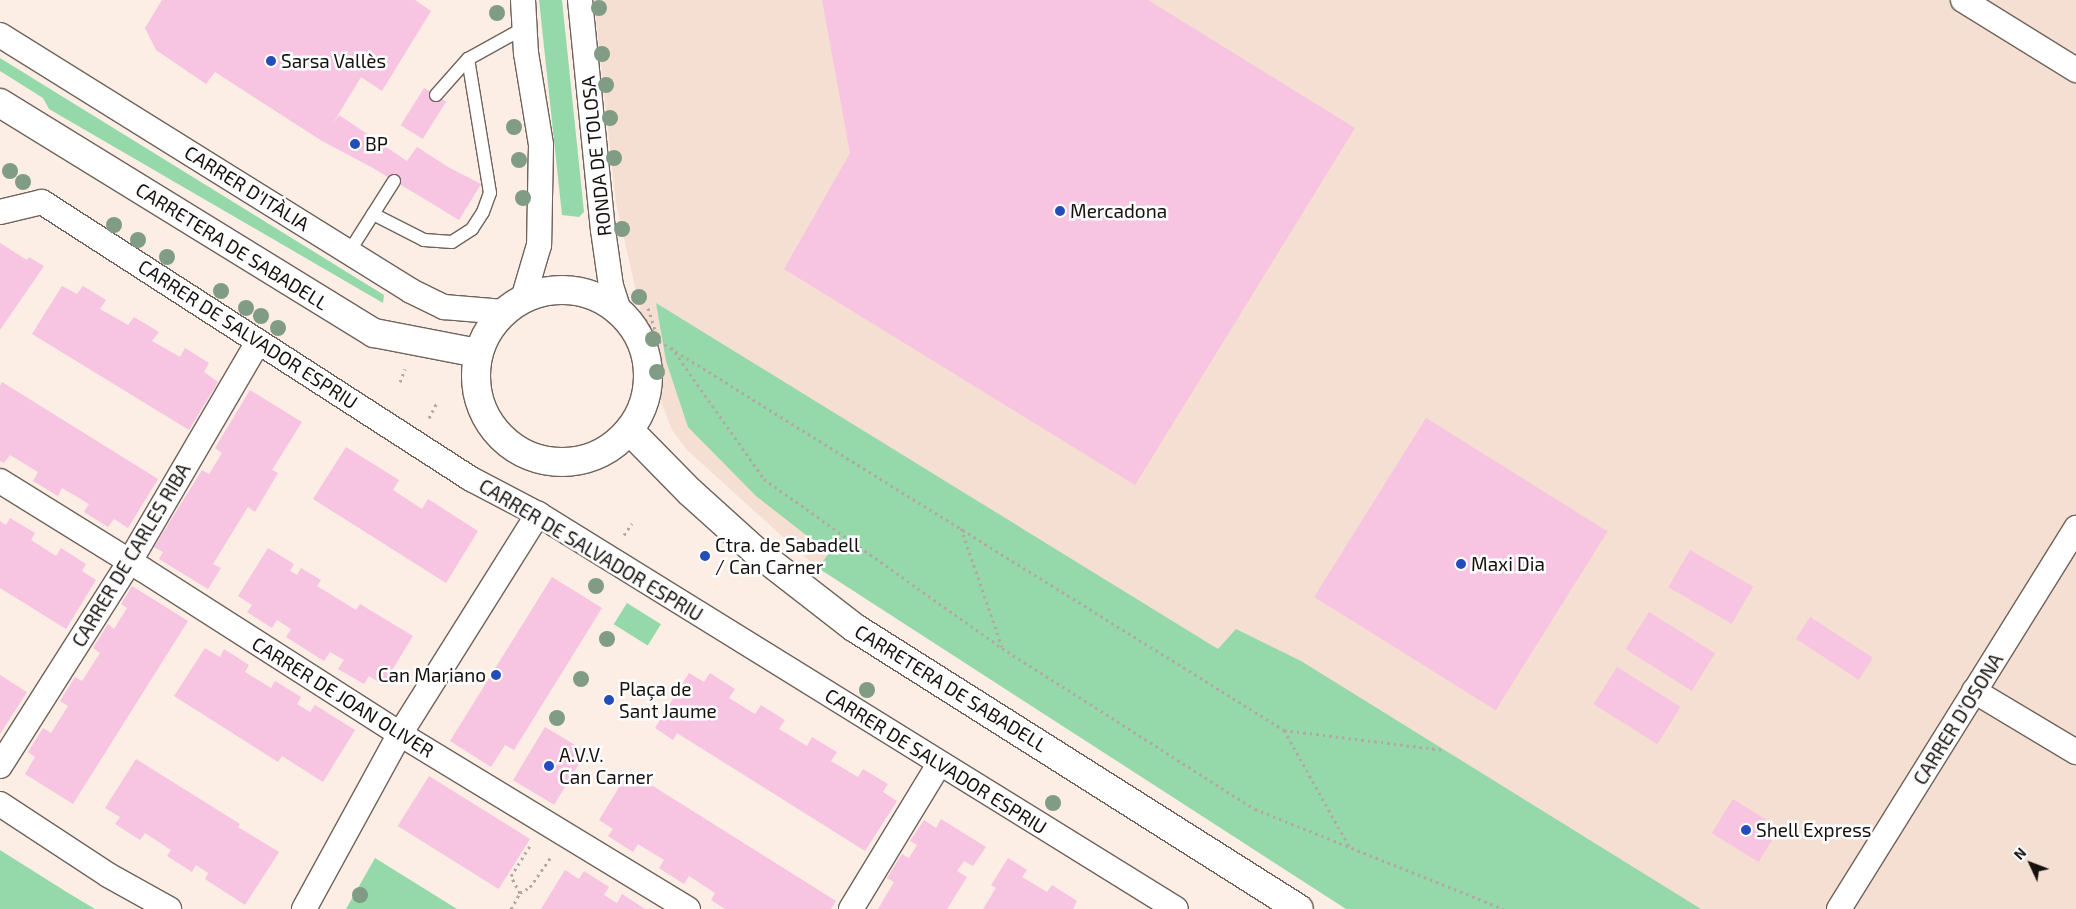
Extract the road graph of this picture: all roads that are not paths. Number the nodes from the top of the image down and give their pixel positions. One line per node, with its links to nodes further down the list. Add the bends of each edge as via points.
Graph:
1 (522, 0): 4 (street)
2 (580, 0): 15 (street, RONDA DE TOLOSA, via 610,286)
3 (1963, 0): 7 (street)
4 (524, 28): 6 (lane); 14 (street, via 541,145 539,245)
5 (0, 35): 13 (street, CARRER D'ITÀLIA)
6 (468, 59): 8 (lane); 12 (lane, via 490,193 483,212 472,229 452,242 424,240)
7 (2076, 70)
8 (436, 95)
9 (0, 103): 17 (street, CARRETERA DE SABADELL, via 374,333)
10 (394, 181): 12 (lane)
11 (3, 212): 16 (street, CARRER DE SALVADOR ESPRIU, via 42,202)
12 (373, 214): 13 (lane)
13 (349, 252): 14 (street, CARRER D'ITÀLIA, via 411,291 444,307)
14 (513, 306): 15 (street, via 539,291 568,289 596,296); 17 (street, via 492,324)
15 (619, 311): 18 (street, via 638,333 647,360 648,389)
16 (258, 342): 20 (street, CARRER DE SALVADOR ESPRIU, via 419,442 471,479); 22 (street, CARRER DE CARLES RIBA)
17 (478, 353): 18 (street, via 474,378 480,406 494,431 515,450 541,461 570,463 598,455)
18 (630, 431): 34 (street, CARRETERA DE SABADELL, via 753,549 855,628)
19 (0, 482): 22 (street, CARRER DE JOAN OLIVER)
20 (538, 514): 24 (street); 26 (street, CARRER DE SALVADOR ESPRIU)
21 (2076, 528): 23 (street, CARRER D'OSONA)
22 (130, 561): 24 (street, CARRER DE JOAN OLIVER); 27 (street, CARRER DE CARLES RIBA)
23 (1974, 691): 25 (street); 35 (street, CARRER D'OSONA)
24 (400, 734): 30 (street); 31 (street, CARRER DE JOAN OLIVER)
25 (2076, 752)
26 (939, 764): 32 (street); 33 (street, CARRER DE SALVADOR ESPRIU)
27 (0, 766)
28 (0, 804): 29 (street, via 108,875)
29 (169, 909)
30 (304, 909)
31 (688, 909)
32 (851, 909)
33 (1176, 909)
34 (1299, 909)
35 (1839, 909)

